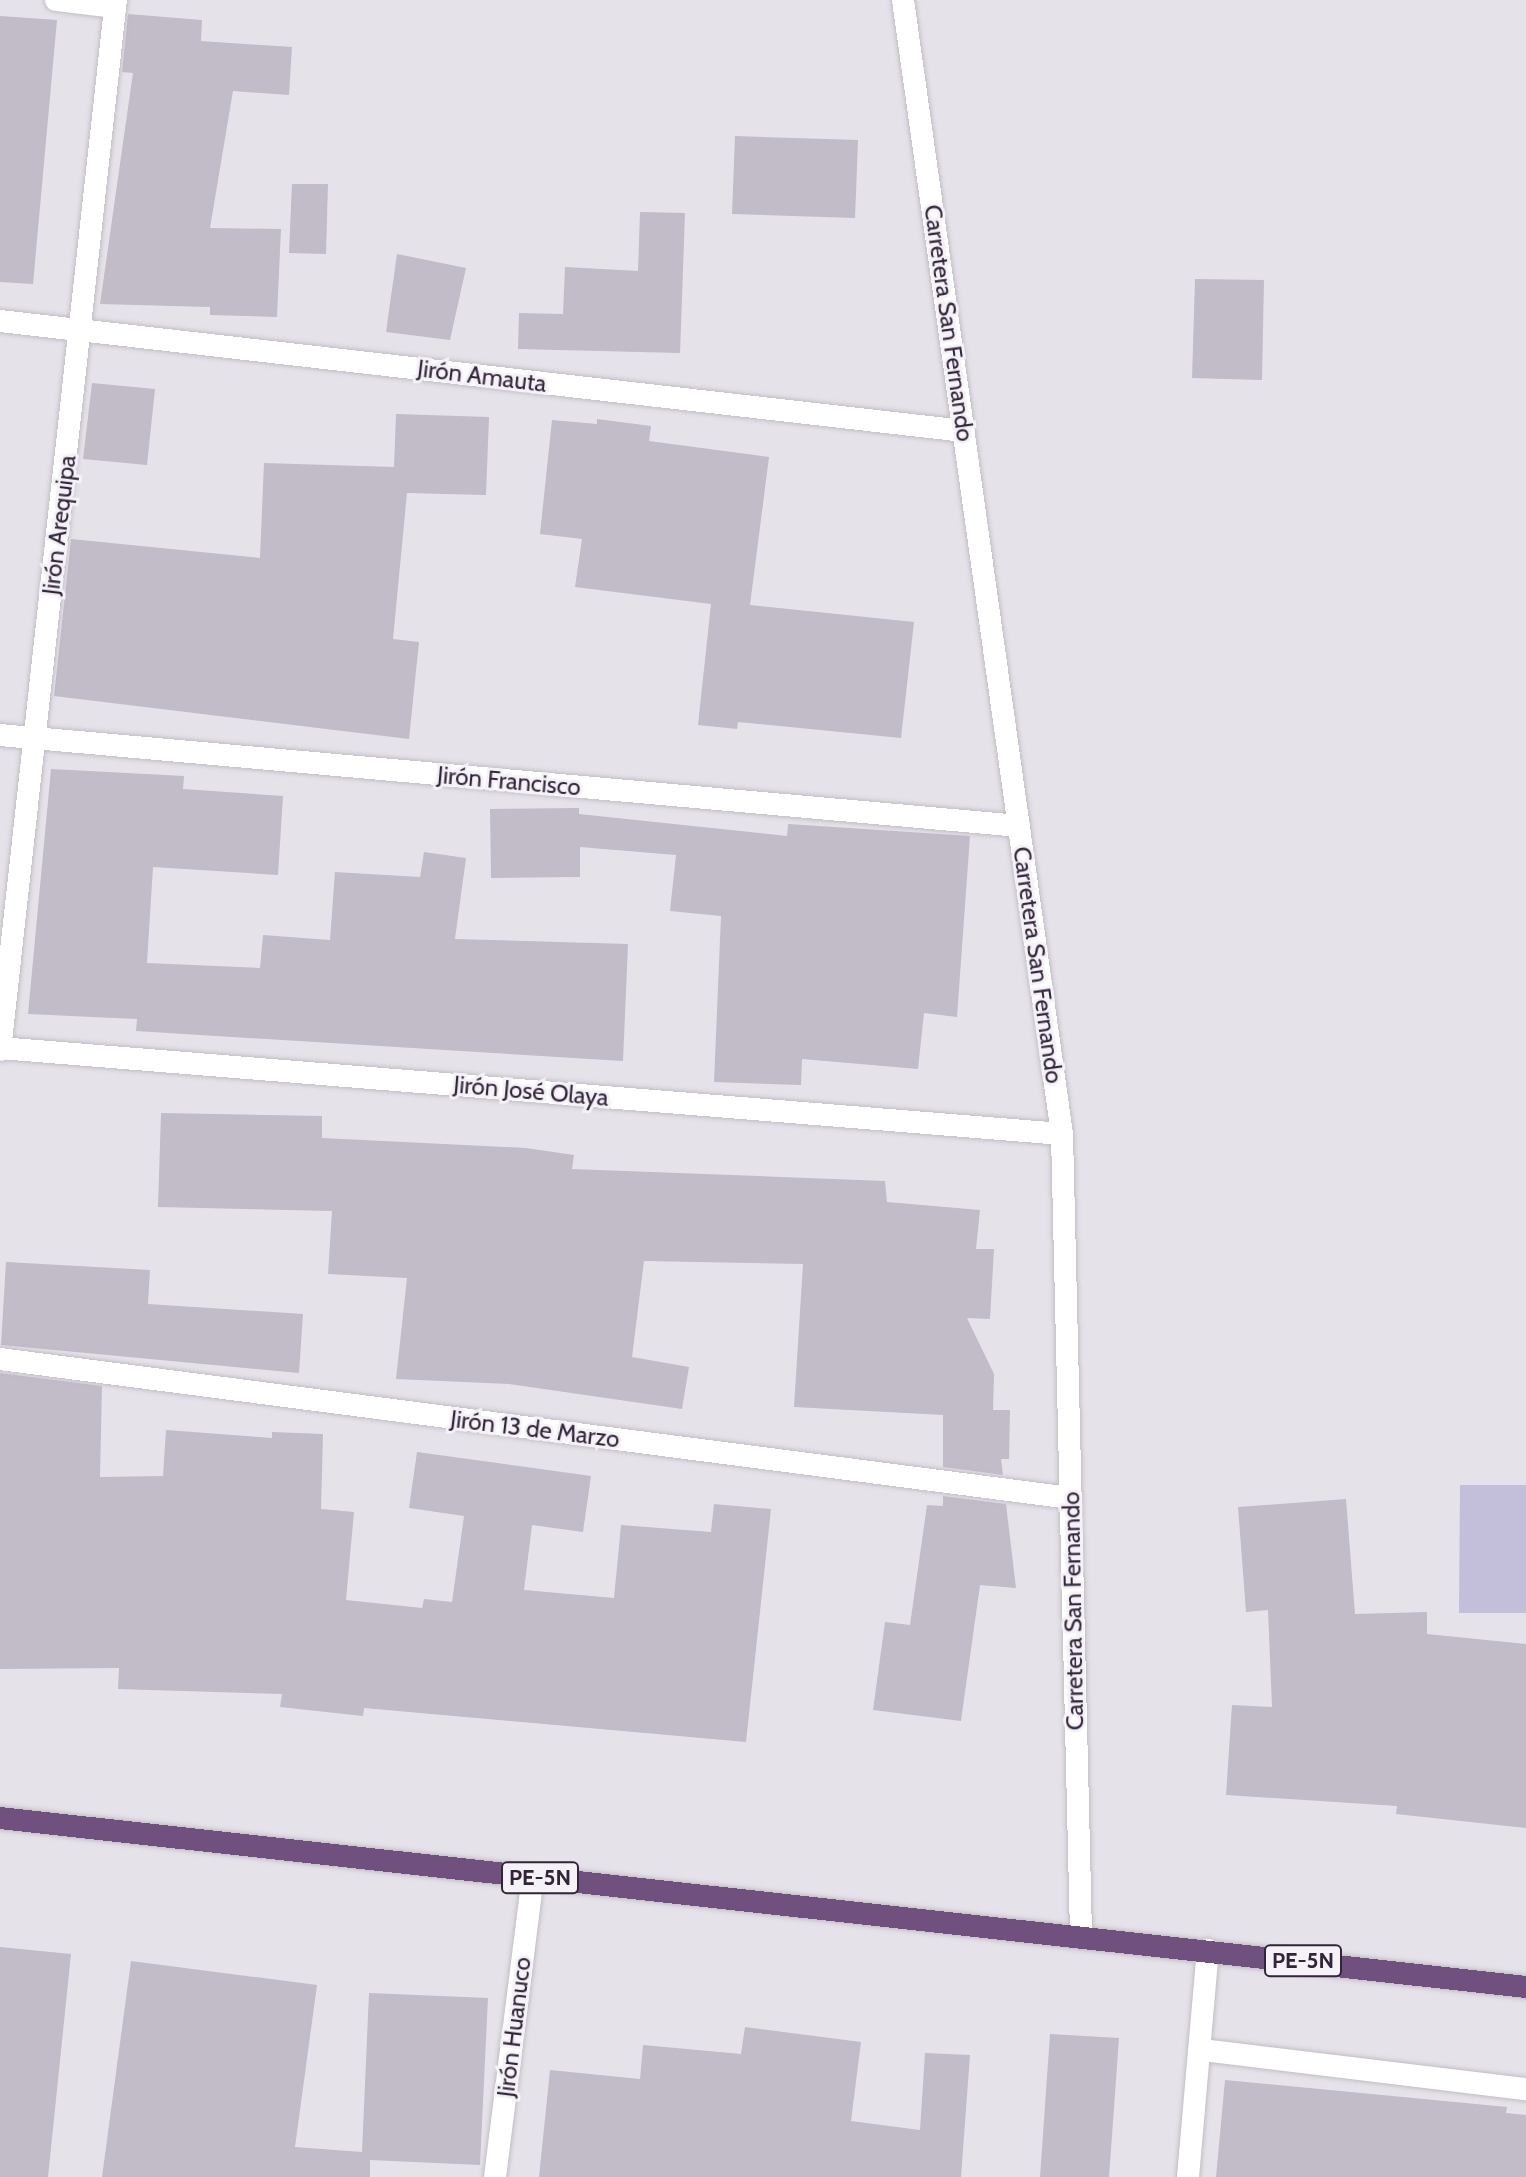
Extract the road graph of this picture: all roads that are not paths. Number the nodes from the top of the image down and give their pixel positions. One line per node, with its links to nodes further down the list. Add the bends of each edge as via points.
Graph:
1 (56, 0): 3 (street)
2 (903, 0): 6 (street, Carretera San Fernando)
3 (116, 3): 5 (street, Jirón Arequipa)
4 (0, 321): 5 (street, Jirón Amauta)
5 (82, 330): 6 (street, Jirón Amauta); 8 (street, Jirón Arequipa)
6 (964, 431): 9 (street, Carretera San Fernando)
7 (0, 735): 8 (street, Jirón Francisco)
8 (34, 740): 9 (street, Jirón Francisco); 10 (street, Jirón Arequipa)
9 (1019, 826): 11 (street, Carretera San Fernando)
10 (0, 1049): 11 (street, Jirón José Olaya)
11 (1062, 1134): 13 (street, Carretera San Fernando)
12 (0, 1359): 13 (street, Jirón 13 de Marzo)
13 (1070, 1498): 16 (street, Carretera San Fernando)
14 (0, 1818): 15 (highway, PE-5N)
15 (533, 1877): 16 (highway, PE-5N); 21 (street, Jirón Huanuco)
16 (1081, 1937): 17 (highway, PE-5N)
17 (1208, 1950): 18 (highway, PE-5N); 19 (street)
18 (1526, 1987)
19 (1202, 2050): 20 (street); 22 (street)
20 (1526, 2089)
21 (495, 2177)
22 (1188, 2177)

